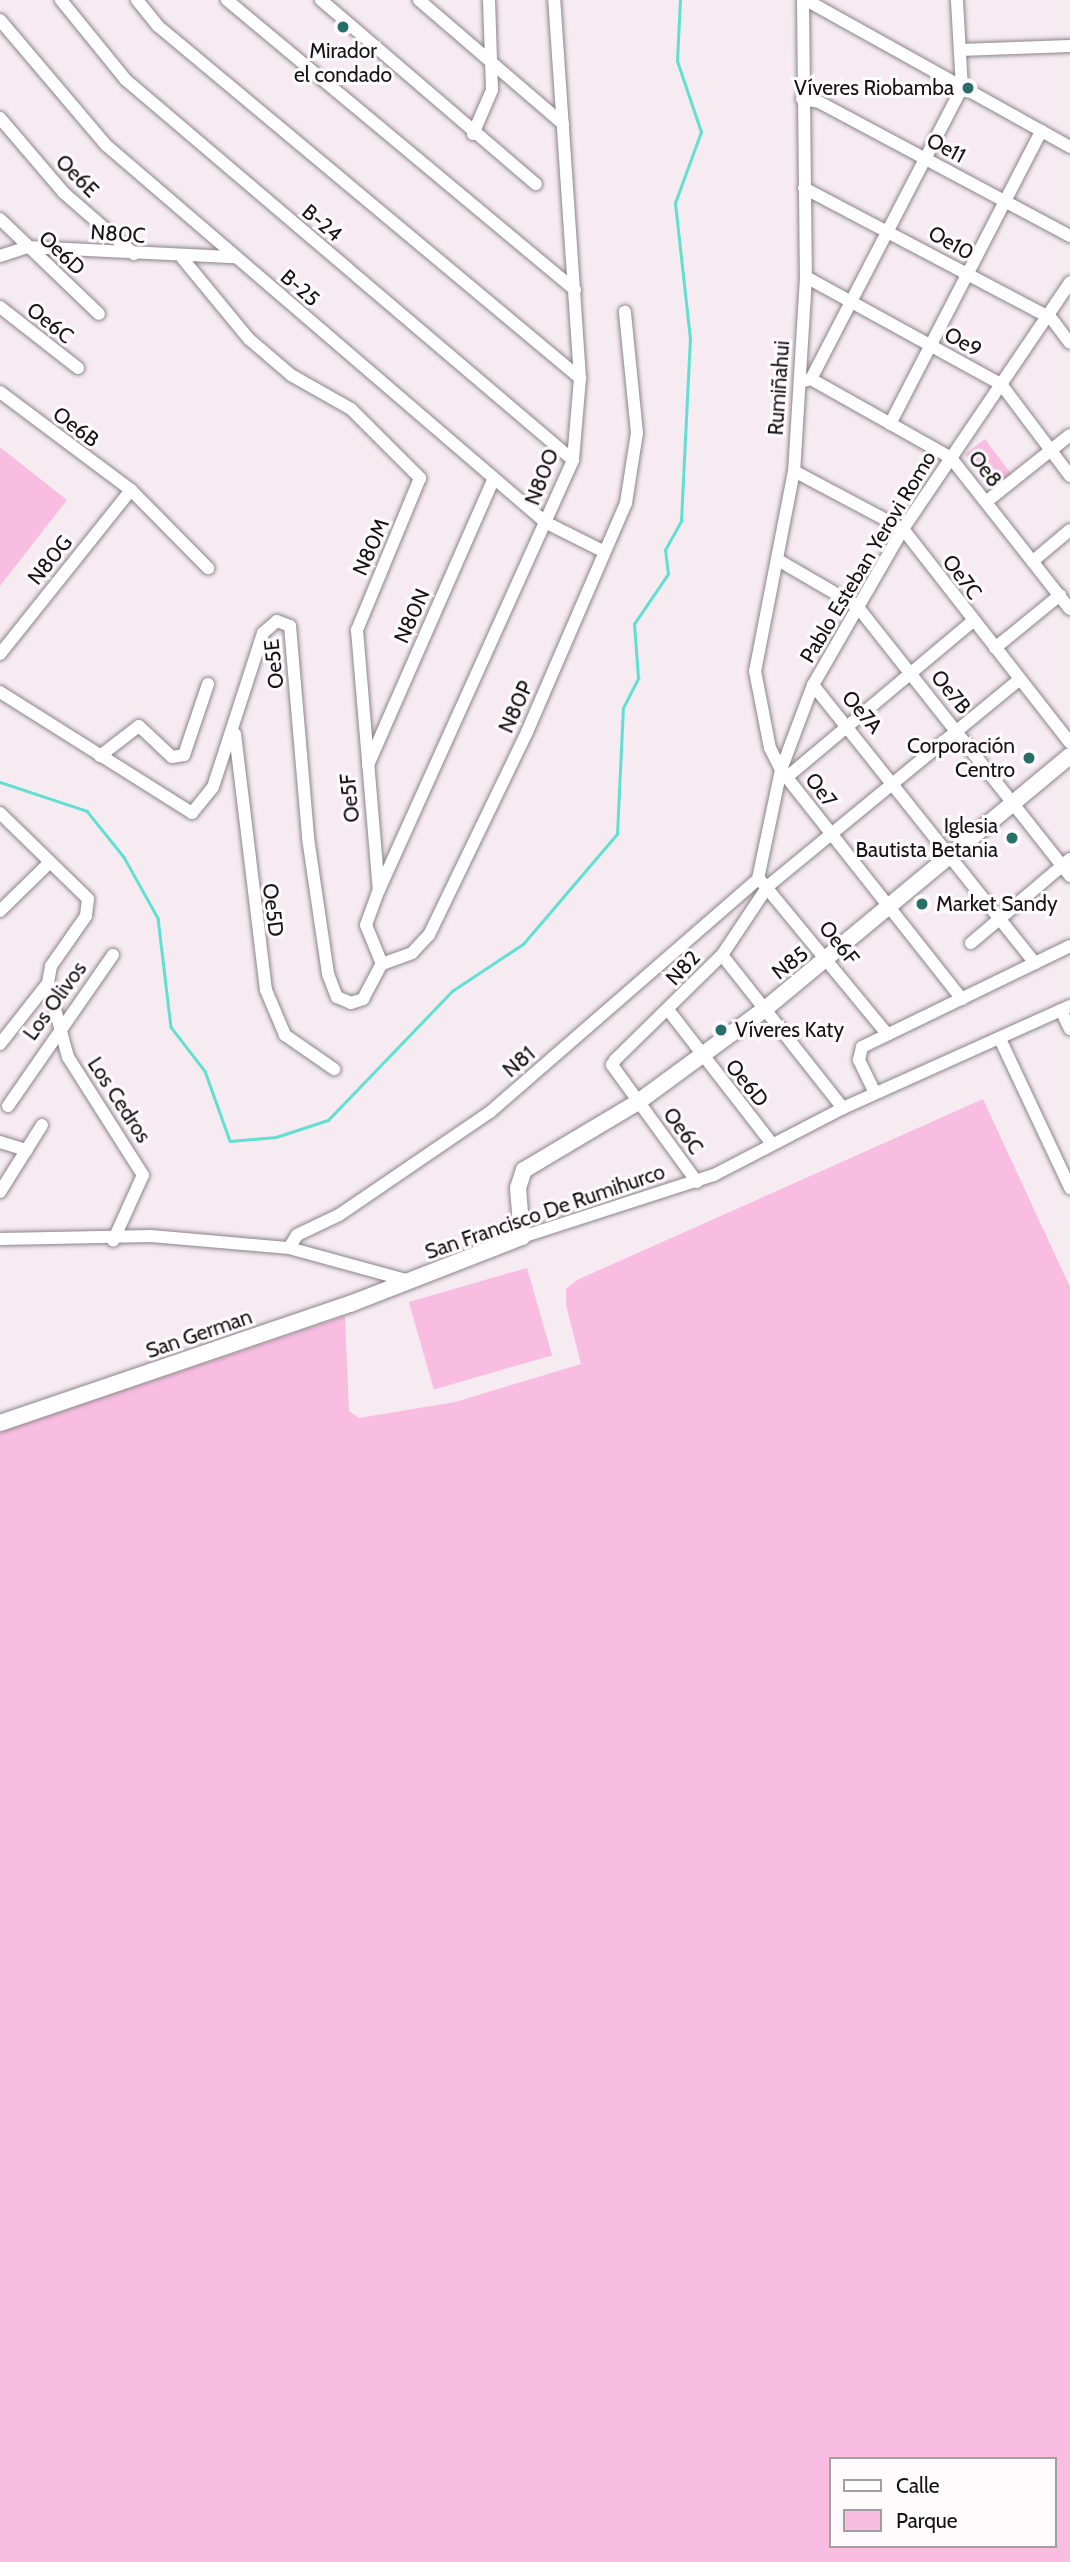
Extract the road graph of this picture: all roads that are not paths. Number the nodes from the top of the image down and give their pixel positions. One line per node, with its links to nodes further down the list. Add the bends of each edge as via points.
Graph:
1 (61, 0): 53 (street, B-24, via 126,80)
2 (137, 0): 45 (street, via 158,26)
3 (228, 0): 36 (street)
4 (321, 0): 19 (street)
5 (419, 0): 13 (street)
6 (489, 0): 13 (street)
7 (554, 0): 17 (street, N80O)
8 (805, 0): 14 (street); 15 (street, Rumiñahui)
9 (957, 0): 12 (street)
10 (0, 20): 31 (street, B-25, via 106,145)
11 (1070, 46): 12 (street)
12 (960, 50): 14 (street)
13 (489, 61): 17 (street); 19 (street, via 490,103)
14 (962, 88): 18 (street); 21 (street)
15 (802, 99): 21 (street, Oe11, via 819,102); 23 (street, Rumiñahui)
16 (0, 118): 29 (street, Oe6E, via 64,193)
17 (563, 124): 36 (street, N80O)
18 (1041, 131): 20 (street); 24 (street)
19 (473, 134): 22 (street)
20 (1070, 146)
21 (926, 159): 24 (street, Oe11); 26 (street)
22 (536, 184)
23 (804, 188): 26 (street, Oe10); 34 (street, Rumiñahui)
24 (1004, 202): 27 (street, Oe11); 33 (street)
25 (0, 219): 28 (street, Oe6D)
26 (889, 230): 33 (street, Oe10); 37 (street)
27 (1070, 236)
28 (27, 247): 29 (street, N80C); 30 (street, N80C); 40 (street, Oe6D)
29 (134, 254): 32 (street, N80C)
30 (0, 256)
31 (235, 257): 32 (street, N80C); 56 (street, B-25)
32 (183, 259): 69 (street, N80M, via 249,339 291,375 358,415 415,471 419,487)
33 (967, 274): 41 (street, Oe10); 43 (street)
34 (806, 277): 37 (street, Oe9); 46 (street, Rumiñahui)
35 (1070, 282): 41 (street, Pablo Esteban Yerovi Romo)
36 (575, 290): 45 (street, N80O)
37 (852, 301): 43 (street, Oe9); 46 (street)
38 (0, 307): 44 (street, Oe6C)
39 (625, 312): 62 (street, N80P, via 637,433 626,503)
40 (99, 314)
41 (1051, 318): 42 (street, Oe10); 47 (street, Pablo Esteban Yerovi Romo)
42 (1070, 343)
43 (929, 345): 47 (street, Oe9); 49 (street)
44 (78, 368)
45 (580, 378): 53 (street, N80O)
46 (805, 381): 49 (street, Oe8); 54 (street, Rumiñahui)
47 (1001, 384): 51 (street, Oe9); 52 (street, Pablo Esteban Yerovi Romo)
48 (0, 392): 57 (street, Oe6B)
49 (890, 424): 52 (street, Oe8)
50 (1070, 435): 51 (street)
51 (1050, 452): 55 (street, Oe9); 58 (street)
52 (951, 458): 58 (street, Oe8); 60 (street, Pablo Esteban Yerovi Romo)
53 (573, 460): 59 (street, N80O)
54 (794, 471): 60 (street, Oe7C); 63 (street, Rumiñahui)
55 (1070, 476)
56 (493, 480): 59 (street, B-25); 85 (street, N80N)
57 (131, 490): 65 (street, Oe6B); 71 (street, N80G)
58 (986, 502): 64 (street, Oe8)
59 (545, 522): 62 (street, B-25); 95 (street, N80O)
60 (903, 529): 67 (street, Pablo Esteban Yerovi Romo); 70 (street, Oe7C)
61 (1070, 530): 64 (street)
62 (603, 551): 105 (street, N80P, via 527,732 429,935 411,953)
63 (778, 560): 67 (street, Oe7B); 86 (street, Rumiñahui, via 755,671 770,748)
64 (1033, 561): 66 (street, Oe8)
65 (208, 568)
66 (1060, 595): 68 (street, Oe8); 72 (street)
67 (857, 606): 74 (street, Oe7B); 77 (street, Pablo Esteban Yerovi Romo)
68 (1070, 609)
69 (359, 622): 85 (street, Oe5F)
70 (972, 622): 72 (street, Oe7C); 74 (street)
71 (5, 636): 73 (street, N80G)
72 (995, 648): 75 (street, Oe7C)
73 (0, 654)
74 (910, 673): 79 (street); 81 (street, Oe7B)
75 (1019, 680): 81 (street, N81); 82 (street, Oe7C)
76 (208, 684): 83 (street, via 184,755 172,757 139,726)
77 (813, 685): 79 (street, Oe7A); 86 (street, Pablo Esteban Yerovi Romo)
78 (0, 692): 83 (street, Oe5E)
79 (848, 723): 86 (street); 87 (street, Oe7A)
80 (235, 726): 83 (street, Oe5E, via 213,787 192,813); 105 (street, Oe5E, via 263,633 269,624 284,622 292,632 308,838 328,974 337,997 351,1003 363,999); 117 (street, Oe5D, via 266,990 285,1035)
81 (957, 731): 87 (street, N81); 88 (street, Oe7B)
82 (1070, 743)
83 (100, 755)
84 (1070, 756): 88 (main road, N85)
85 (367, 768): 95 (street, Oe5F)
86 (784, 774): 90 (street, Oe7); 94 (street, Pablo Esteban Yerovi Romo)
87 (895, 780): 90 (street, N81); 91 (street, Oe7A)
88 (1016, 803): 91 (main road, N85); 93 (street, Oe7B)
89 (0, 813): 92 (street)
90 (831, 835): 94 (street, N81); 96 (street, Oe7)
91 (953, 855): 96 (main road, N85); 98 (street, Oe7A)
92 (50, 862): 97 (street); 106 (street, via 89,907 51,966)
93 (1067, 867): 98 (street)
94 (763, 882): 102 (street, N82); 103 (street, Oe6F); 132 (street, N81, via 490,1112 339,1215 297,1235)
95 (379, 890): 105 (street, Oe5F, via 366,925)
96 (889, 906): 103 (main road, N85); 107 (street, Oe7)
97 (0, 911)
98 (1000, 919): 99 (street); 104 (street, Oe7A)
99 (971, 943)
100 (1070, 946): 104 (street)
101 (113, 955): 111 (street, Los Olivos)
102 (722, 955): 109 (street); 110 (street, N82)
103 (828, 961): 109 (main road, N85); 113 (street, Oe6F)
104 (1035, 963): 107 (street)
105 (382, 964)
106 (48, 983): 111 (street, Los Cedros); 115 (street)
107 (961, 999): 113 (street)
108 (1065, 1008): 112 (street); 114 (street, San Francisco De Rumihurco)
109 (765, 1009): 116 (main road, N85); 121 (street)
110 (669, 1011): 116 (street, Oe6D); 119 (street, N82, via 612,1065)
111 (63, 1019): 120 (street, Los Olivos); 131 (street, Los Cedros, via 74,1069 143,1175)
112 (1070, 1029)
113 (887, 1034): 118 (street, via 857,1052)
114 (1000, 1040): 118 (street, San Francisco De Rumihurco); 127 (street)
115 (0, 1044)
116 (701, 1056): 119 (main road, N85); 124 (street, Oe6D)
117 (334, 1069)
118 (875, 1093): 121 (street, San Francisco De Rumihurco)
119 (638, 1102): 126 (street, Oe6C); 129 (main road, N85, via 520,1179)
120 (8, 1107)
121 (843, 1108): 124 (street, San Francisco De Rumihurco)
122 (42, 1125): 125 (street)
123 (0, 1142): 125 (street)
124 (772, 1144): 126 (street, San Francisco De Rumihurco)
125 (27, 1150): 128 (street)
126 (697, 1182): 129 (street, San Francisco De Rumihurco)
127 (1070, 1188)
128 (0, 1192)
129 (522, 1237): 133 (main road, San Francisco De Rumihurco)
130 (0, 1239): 131 (street, San Francisco De Rumihurco)
131 (113, 1241): 132 (street, San Francisco De Rumihurco, via 151,1236)
132 (289, 1248): 133 (street, San Francisco De Rumihurco)
133 (410, 1281): 134 (main road, San German)
134 (0, 1423)

